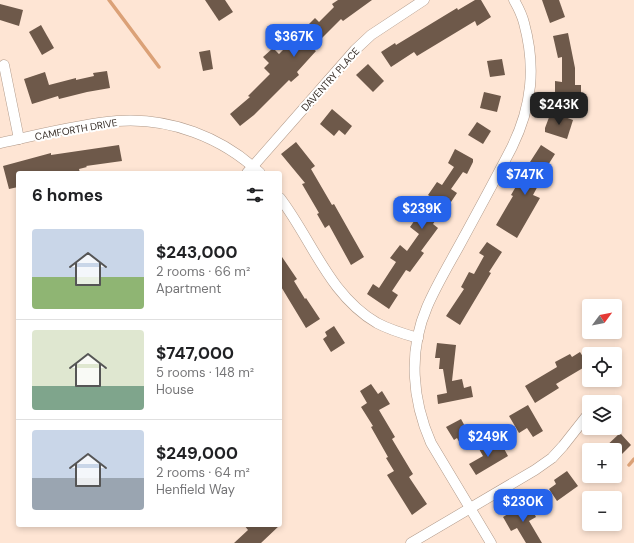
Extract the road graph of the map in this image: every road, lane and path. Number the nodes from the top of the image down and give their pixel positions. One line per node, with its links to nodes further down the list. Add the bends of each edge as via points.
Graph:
1 (424, 0): 6 (street, DAVENTRY PLACE, via 371,35 355,50)
2 (514, 0): 8 (street, via 524,22 531,56 527,110 512,147 427,307)
3 (4, 65): 4 (street)
4 (19, 139): 5 (street, CAMFORTH DRIVE); 6 (street, CAMFORTH DRIVE, via 118,121 173,125 203,135 230,150)
5 (0, 143)
6 (253, 171)
7 (282, 201): 8 (street, via 332,281 350,302 378,323)
8 (418, 338): 10 (street, via 414,379 418,406 431,443)
9 (582, 422): 10 (street, via 552,458)
10 (470, 508): 11 (street); 12 (street)
11 (411, 543)
12 (491, 543)

